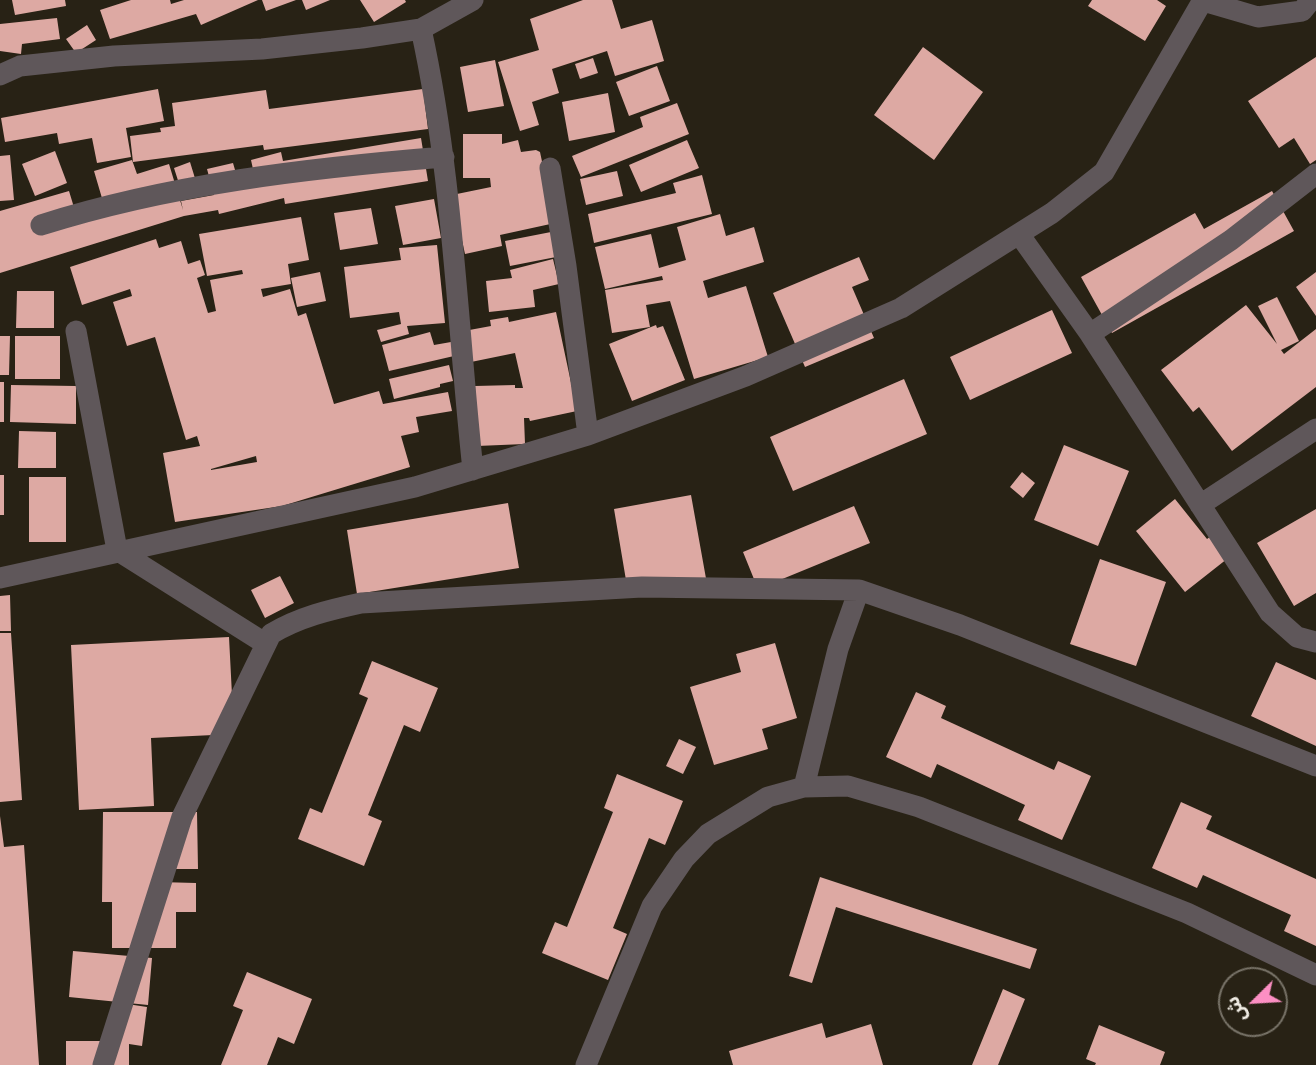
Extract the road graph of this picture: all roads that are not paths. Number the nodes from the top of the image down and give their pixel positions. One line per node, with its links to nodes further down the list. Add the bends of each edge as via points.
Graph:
1 (473, 0): 4 (street)
2 (1311, 0): 3 (street, via 1302,10 1258,17)
3 (1203, 1): 10 (street, via 1104,172)
4 (421, 29): 5 (street, via 262,49 20,66); 6 (street)
5 (0, 75)
6 (444, 157): 9 (street, via 157,192); 15 (street)
7 (550, 168): 14 (street)
8 (1316, 174): 12 (street, via 1231,240)
9 (41, 225)
10 (1018, 234): 12 (street); 14 (street, via 901,307 746,376)
11 (76, 331): 17 (street)
12 (1090, 334): 16 (street)
13 (1316, 429): 16 (street)
14 (588, 435): 15 (street)
15 (473, 470): 17 (street, via 281,518)
16 (1200, 505): 20 (street, via 1270,612 1297,637)
17 (117, 550): 18 (street); 21 (street)
18 (0, 578)
19 (859, 590): 21 (street, via 642,587 361,603 290,622 271,634); 22 (street, via 960,625); 23 (street, via 838,649)
20 (1316, 642)
21 (266, 644): 25 (street, via 182,817)
22 (1316, 766)
23 (804, 787): 24 (street, via 848,786 919,807 1187,913); 26 (street, via 768,797 708,834 684,859 652,906)
24 (1316, 975)
25 (103, 1065)
26 (586, 1065)

